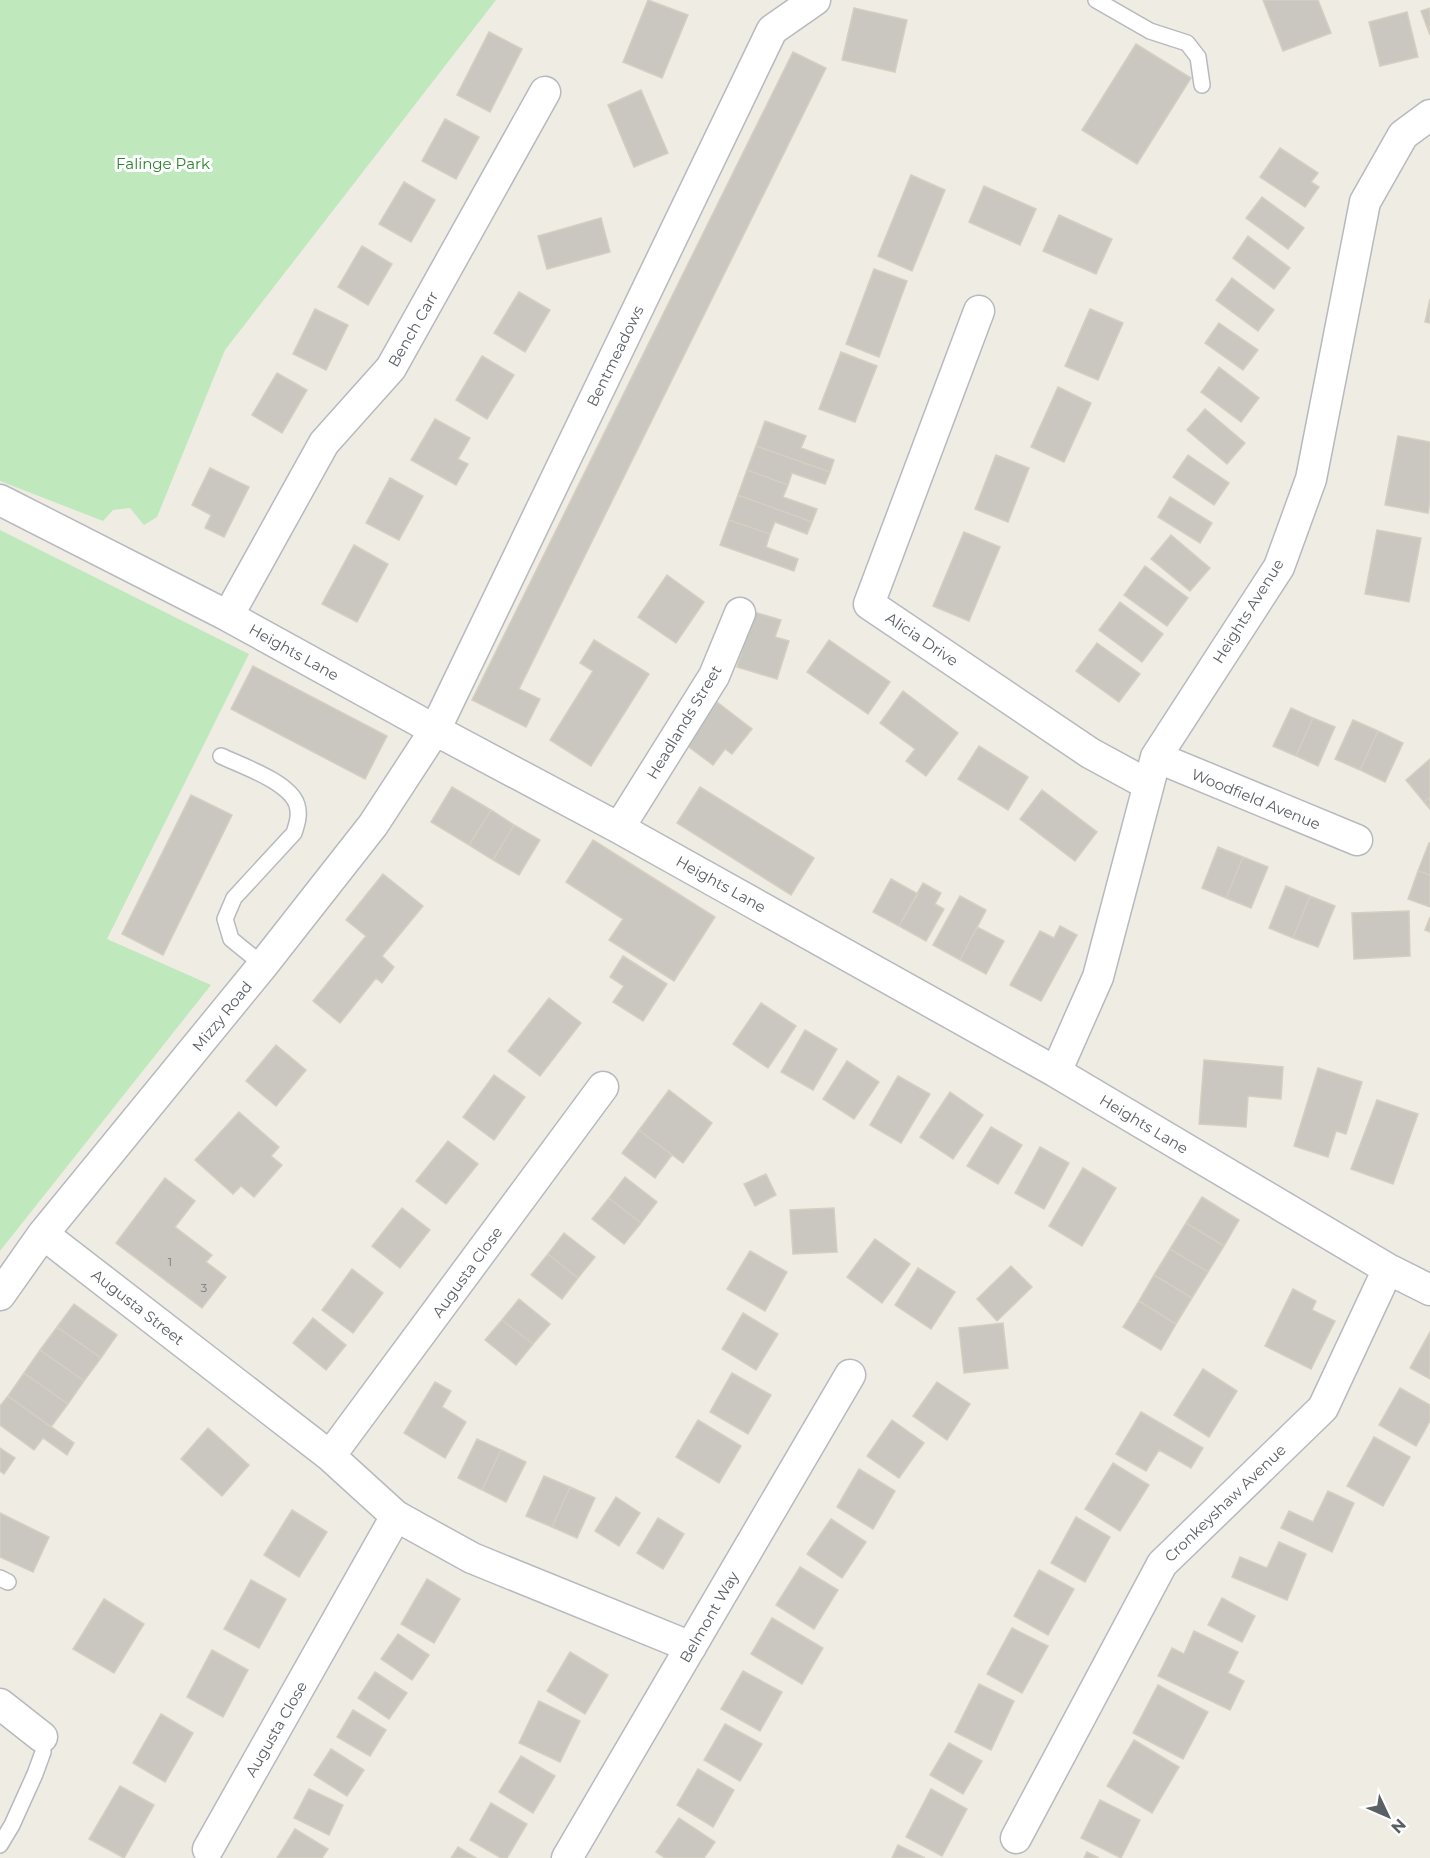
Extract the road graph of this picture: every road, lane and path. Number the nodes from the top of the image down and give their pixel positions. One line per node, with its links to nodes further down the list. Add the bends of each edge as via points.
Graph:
1 (815, 0): 10 (street, Bentmeadows, via 772,30)
2 (1096, 0): 3 (lane, via 1150,31 1187,43 1198,57)
3 (1202, 85)
4 (545, 92): 9 (street, Bench Carr, via 391,368 324,442)
5 (1430, 115): 12 (street, Heights Avenue, via 1403,135 1365,202 1311,479 1279,567)
6 (979, 311): 12 (street, Alicia Drive, via 869,604 1090,753)
7 (0, 500): 9 (street, Heights Lane)
8 (740, 613): 13 (street, Headlands Street, via 714,676)
9 (228, 616): 10 (street, Heights Lane)
10 (435, 730): 13 (street, Heights Lane); 15 (street, Mizzy Road, via 373,825)
11 (221, 756): 15 (lane, via 277,783 297,804 294,833 234,898 225,919 231,939)
12 (1151, 771): 14 (street, Woodfield Avenue); 16 (street, Heights Avenue, via 1098,977)
13 (619, 828): 16 (street, Heights Lane)
14 (1357, 840)
15 (263, 965): 18 (street, Mizzy Road)
16 (1056, 1072): 19 (street, Heights Lane)
17 (603, 1087): 23 (street, Augusta Close)
18 (43, 1234): 21 (street, Mizzy Road); 23 (street, Augusta Street)
19 (1388, 1269): 20 (street, Heights Lane); 28 (street, Cronkeyshaw Avenue, via 1323,1408 1162,1564)
20 (1430, 1290)
21 (0, 1295)
22 (850, 1375): 25 (street, Belmont Way)
23 (330, 1456): 24 (street)
24 (396, 1516): 25 (street, via 472,1558); 30 (street, Augusta Close)
25 (691, 1647): 31 (street, Belmont Way)
26 (0, 1704): 27 (street)
27 (42, 1737): 29 (lane, via 43,1752 35,1774)
28 (1016, 1838)
29 (0, 1845)
30 (208, 1849)
31 (567, 1858)

